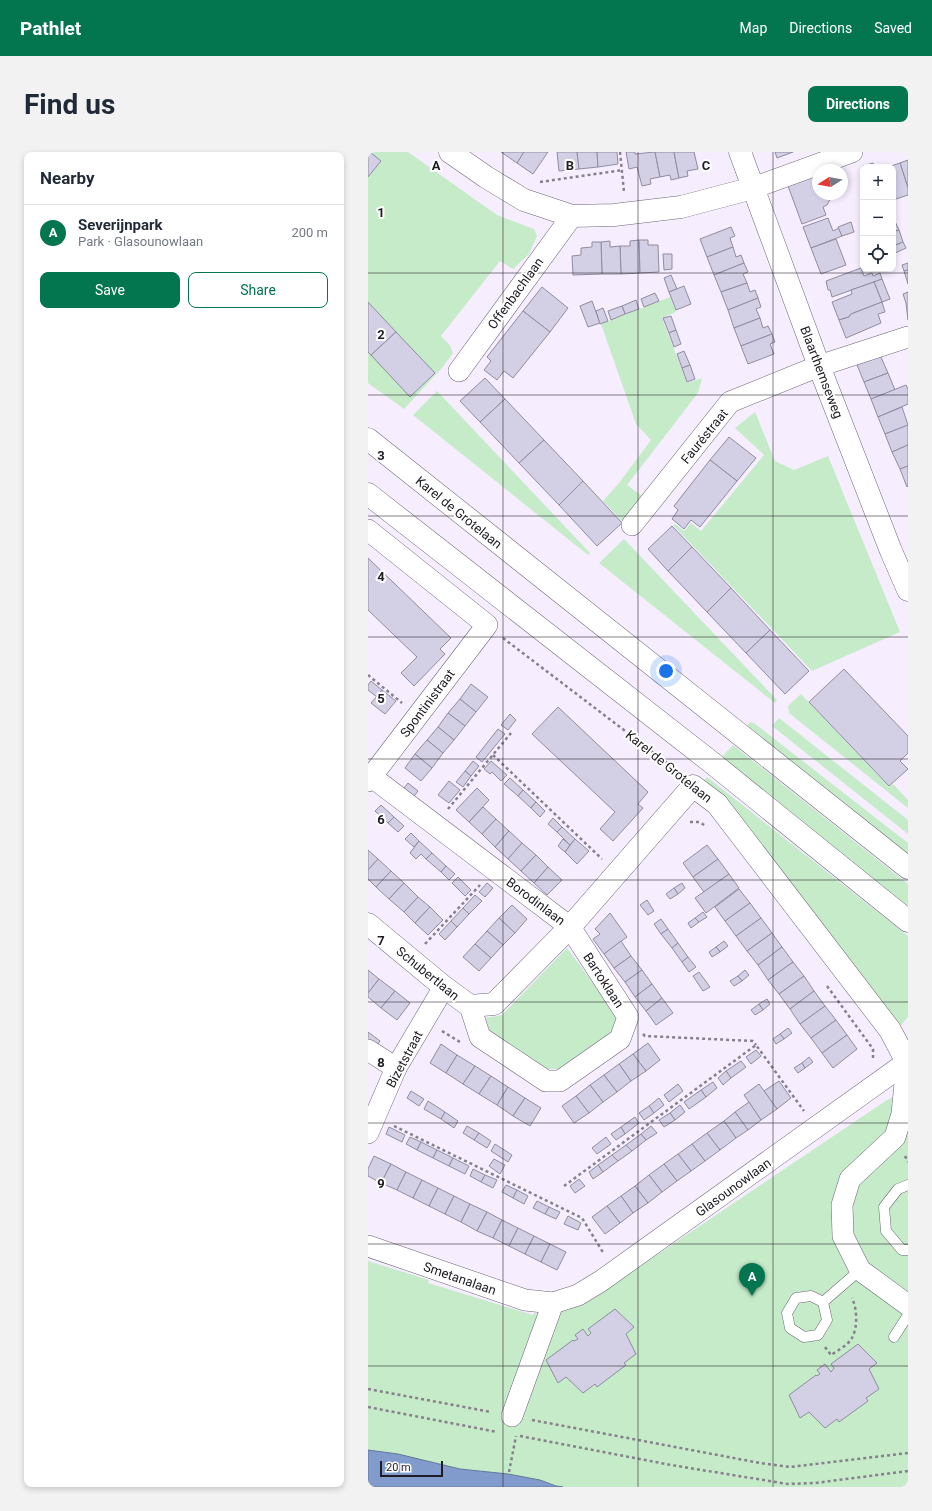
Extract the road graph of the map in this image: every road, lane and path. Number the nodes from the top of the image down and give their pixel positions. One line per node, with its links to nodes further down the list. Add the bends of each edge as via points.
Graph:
1 (450, 152): 7 (street, via 524,200)
2 (620, 152): 5 (path, via 623,170)
3 (740, 152): 6 (street, Blaarthemseweg)
4 (852, 152): 6 (street)
5 (538, 182)
6 (753, 188): 7 (street, via 681,208 614,216); 9 (street, Blaarthemseweg)
7 (572, 216): 10 (street, Offenbachlaan)
8 (908, 337): 9 (street, Fauréstraat)
9 (819, 366): 13 (street, Fauréstraat, via 730,402); 15 (street, Blaarthemseweg)
10 (459, 371)
11 (368, 438): 27 (street, Karel de Grotelaan)
12 (368, 494): 29 (street, via 711,762)
13 (632, 525)
14 (368, 530): 16 (street)
15 (908, 590)
16 (487, 625): 18 (street, Spontinistraat); 22 (path, Karel de Grotelaan, via 675,768)
17 (368, 675): 18 (path)
18 (418, 716): 21 (street, Spontinistraat)
19 (511, 733): 20 (path)
20 (494, 755): 23 (path); 26 (path)
21 (369, 777): 23 (street, Borodinlaan)
22 (693, 786): 31 (street, Borodinlaan); 39 (street, Karel de Grotelaan, via 717,804 890,1030)
23 (435, 825): 28 (street, Borodinlaan)
24 (685, 825): 25 (path, via 689,822 699,822)
25 (710, 828)
26 (604, 860)
27 (908, 868)
28 (494, 870): 31 (street, Borodinlaan); 32 (path)
29 (908, 920)
30 (368, 924): 32 (street, Schubertlaan)
31 (570, 927): 35 (street, via 494,1004); 36 (street, Bartoklaan)
32 (410, 959): 34 (street, Schubertlaan)
33 (826, 986): 40 (path, via 873,1049 873,1060)
34 (444, 987): 35 (street, Schubertlaan); 41 (street, Bizetstraat)
35 (470, 1006): 36 (street, Bartoklaan, via 480,1037 546,1081 560,1081 620,1039)
36 (628, 1017): 37 (path, via 645,1036 753,1041)
37 (756, 1045): 43 (path); 46 (path)
38 (368, 1050): 41 (street)
39 (907, 1062): 43 (street, Glasounowlaan); 50 (street, via 902,1114 895,1138 850,1179 842,1205 844,1236)
40 (870, 1065)
41 (396, 1068): 44 (street, Bizetstraat)
42 (810, 1108): 43 (path)
43 (810, 1120): 52 (street, Glasounowlaan, via 602,1281 578,1295)
44 (372, 1125): 49 (path, via 582,1218)
45 (908, 1185): 48 (lane, via 898,1189 884,1206 886,1231 902,1250)
46 (564, 1186)
47 (368, 1246): 52 (street, Smetanalaan, via 525,1300)
48 (908, 1250)
49 (606, 1258)
50 (853, 1276): 51 (lane); 53 (street); 55 (path, via 856,1321 852,1338 831,1355)
51 (823, 1302): 55 (lane, via 827,1320); 55 (lane, via 811,1296 796,1298 786,1313 790,1328 804,1337)
52 (553, 1303): 59 (street)
53 (908, 1305)
54 (908, 1315): 56 (lane)
55 (818, 1334)
56 (894, 1337)
57 (368, 1389): 59 (path)
58 (368, 1407): 60 (path)
59 (513, 1429): 61 (path, via 790,1467); 63 (path); 64 (path, via 670,1465 788,1484)
60 (498, 1432)
61 (908, 1453)
62 (908, 1471): 64 (path)
63 (509, 1472)
64 (815, 1483): 65 (path)
65 (816, 1487)

